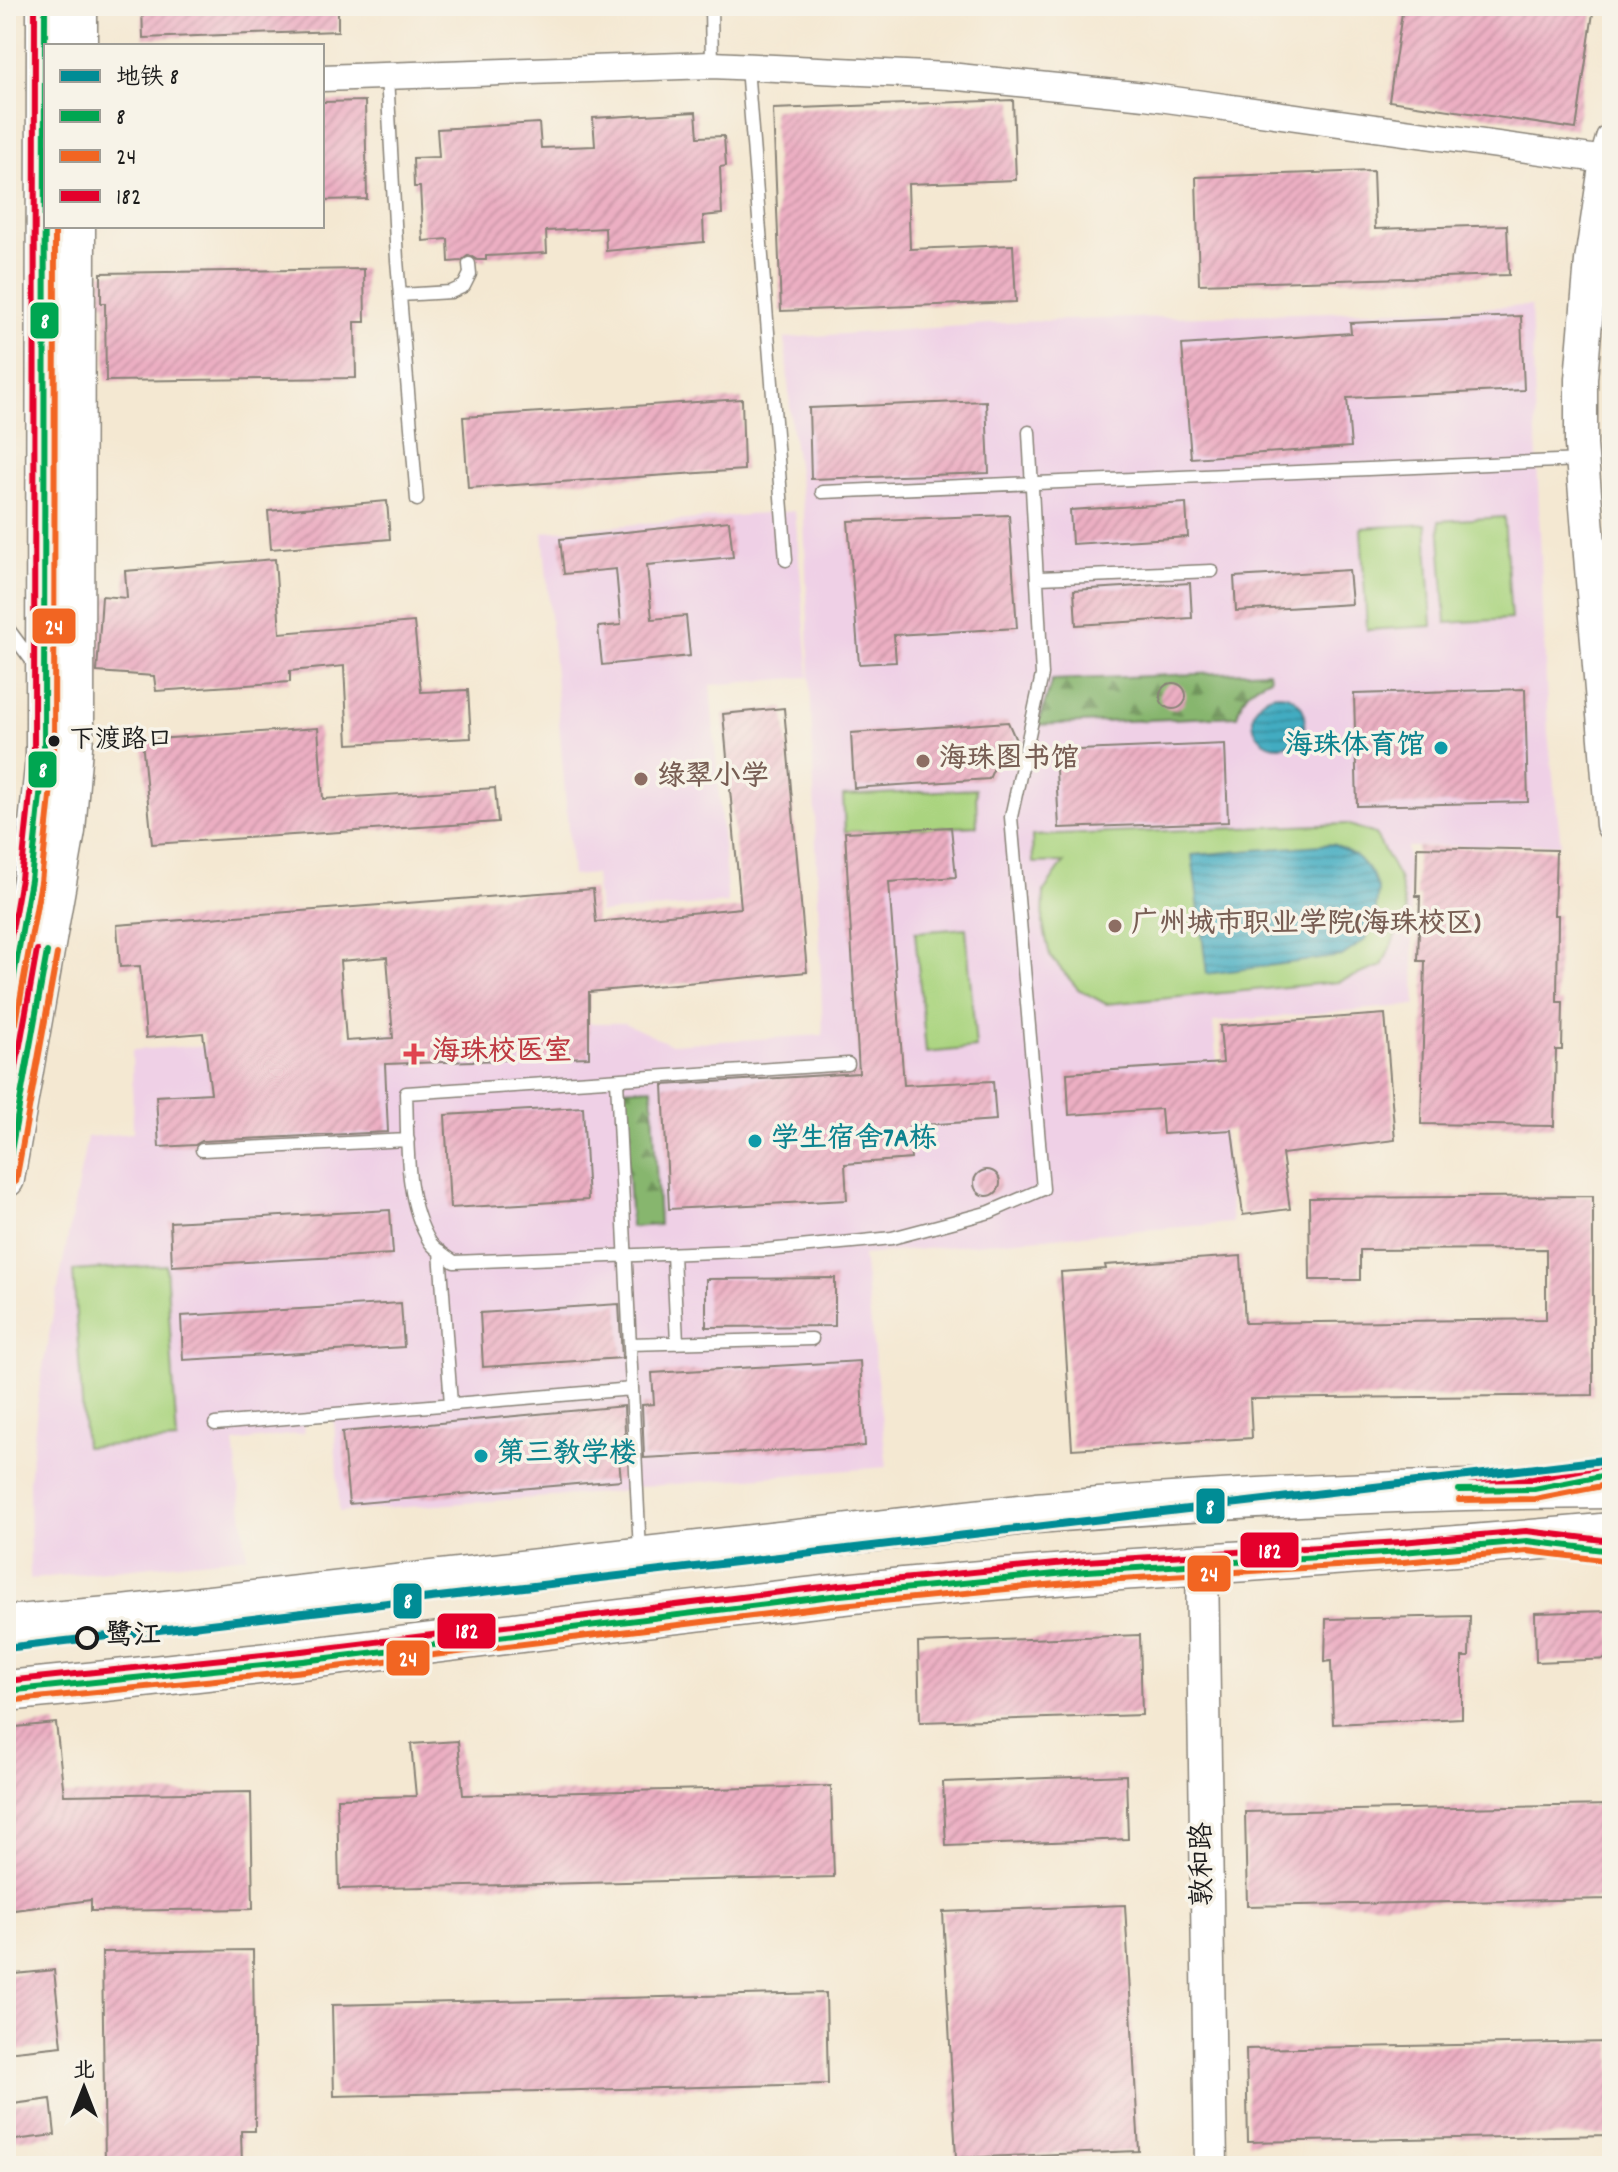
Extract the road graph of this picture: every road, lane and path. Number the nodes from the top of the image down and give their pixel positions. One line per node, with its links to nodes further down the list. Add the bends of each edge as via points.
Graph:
1 (45, 6): 4 (main road)
2 (79, 6): 5 (main road)
3 (711, 6): 6 (lane)
4 (45, 44)
5 (79, 44)
6 (712, 65): 7 (street); 8 (street)
7 (747, 67): 10 (street, via 949,76); 20 (lane)
8 (387, 76): 9 (street); 14 (lane)
9 (324, 78)
10 (1609, 150): 16 (street, via 1584,328)
11 (44, 168): 24 (main road, via 43,331)
12 (77, 228): 24 (main road)
13 (469, 264): 14 (lane, via 464,286 451,292)
14 (400, 295): 19 (lane)
15 (1029, 432): 17 (lane)
16 (1582, 460): 17 (lane); 25 (street)
17 (1032, 482): 18 (lane); 22 (lane)
18 (822, 492)
19 (417, 500)
20 (786, 560)
21 (1212, 571): 22 (lane)
22 (1039, 578): 33 (lane, via 1042,675 1011,817 1043,1189 990,1212 892,1238)
23 (6, 626): 24 (lane)
24 (60, 676): 26 (main road); 31 (main road, via 75,750 67,831)
25 (1612, 825)
26 (6, 1021)
27 (848, 1064): 28 (lane)
28 (617, 1080): 29 (lane, via 406,1093); 34 (lane)
29 (408, 1140): 30 (lane); 32 (lane, via 416,1208 431,1244)
30 (202, 1150)
31 (6, 1179)
32 (440, 1251): 34 (lane, via 454,1262); 39 (lane)
33 (673, 1254): 34 (lane); 36 (lane)
34 (626, 1255): 37 (lane)
35 (812, 1339): 36 (lane)
36 (677, 1343): 37 (lane)
37 (630, 1344): 38 (lane)
38 (632, 1389): 39 (lane); 47 (lane)
39 (451, 1404): 40 (lane)
40 (215, 1424)
41 (1612, 1474): 43 (main road)
42 (1612, 1488): 43 (main road)
43 (1534, 1489): 47 (main road, via 1146,1503)
44 (1612, 1533): 45 (main road)
45 (1527, 1541): 46 (main road); 48 (main road)
46 (1612, 1551)
47 (641, 1557): 49 (main road)
48 (1202, 1563): 51 (main road, via 840,1595); 53 (street, 敦和路)
49 (120, 1616): 50 (main road); 51 (main road)
50 (6, 1626)
51 (129, 1680): 52 (main road)
52 (6, 1691)
53 (1211, 2166)

